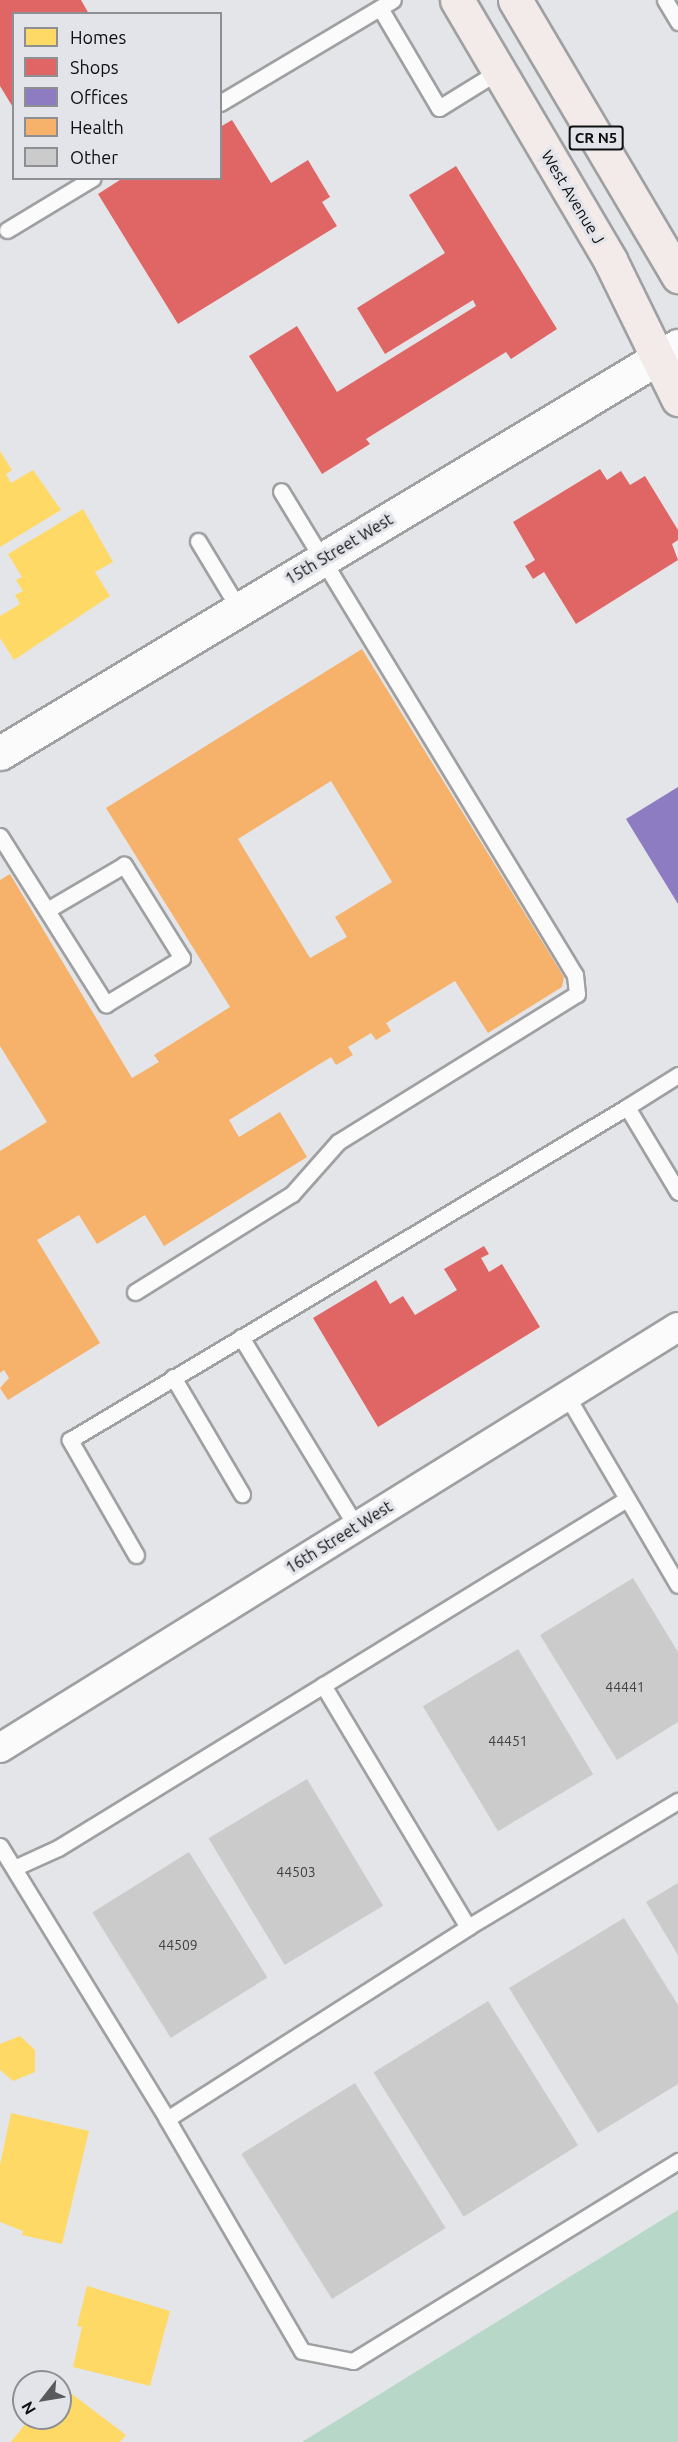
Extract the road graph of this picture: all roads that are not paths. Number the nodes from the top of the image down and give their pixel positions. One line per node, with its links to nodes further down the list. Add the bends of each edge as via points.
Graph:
1 (393, 0): 5 (lane)
2 (457, 0): 7 (main road, West Avenue J / CR N5)
3 (514, 0): 11 (main road, CR N5)
4 (665, 0): 6 (lane)
5 (380, 8): 7 (lane, via 439,108); 8 (lane)
6 (678, 22)
7 (499, 71): 12 (main road, West Avenue J / CR N5)
8 (222, 102)
9 (90, 180): 10 (lane)
10 (7, 230)
11 (678, 276)
12 (668, 353): 13 (main road, West Avenue J / CR N5); 16 (street, 15th Street West)
13 (678, 399)
14 (281, 491): 16 (lane)
15 (198, 541): 17 (lane)
16 (322, 558): 17 (street, 15th Street West); 24 (lane, via 575,975 577,994 338,1142 292,1194)
17 (238, 609): 18 (street, 15th Street West)
18 (0, 753)
19 (0, 836): 20 (lane)
20 (47, 910): 20 (lane, via 106,1004 182,958 124,865)
21 (678, 1075): 22 (lane)
22 (627, 1107): 23 (lane); 26 (lane)
23 (678, 1192)
24 (135, 1292)
25 (678, 1327): 28 (street, 16th Street West)
26 (241, 1337): 27 (lane); 31 (lane)
27 (173, 1377): 29 (lane); 32 (lane, via 70,1440)
28 (567, 1396): 30 (lane); 31 (street, 16th Street West)
29 (242, 1494)
30 (625, 1500): 33 (lane); 34 (lane)
31 (356, 1526): 35 (street, 16th Street West)
32 (136, 1555)
33 (678, 1585)
34 (323, 1685): 38 (lane, via 58,1848); 39 (lane)
35 (0, 1748)
36 (678, 1801): 39 (lane)
37 (0, 1846): 38 (lane)
38 (14, 1868): 40 (lane)
39 (468, 1927): 40 (lane)
40 (167, 2119): 41 (lane, via 302,2350 353,2361)
41 (678, 2162)

